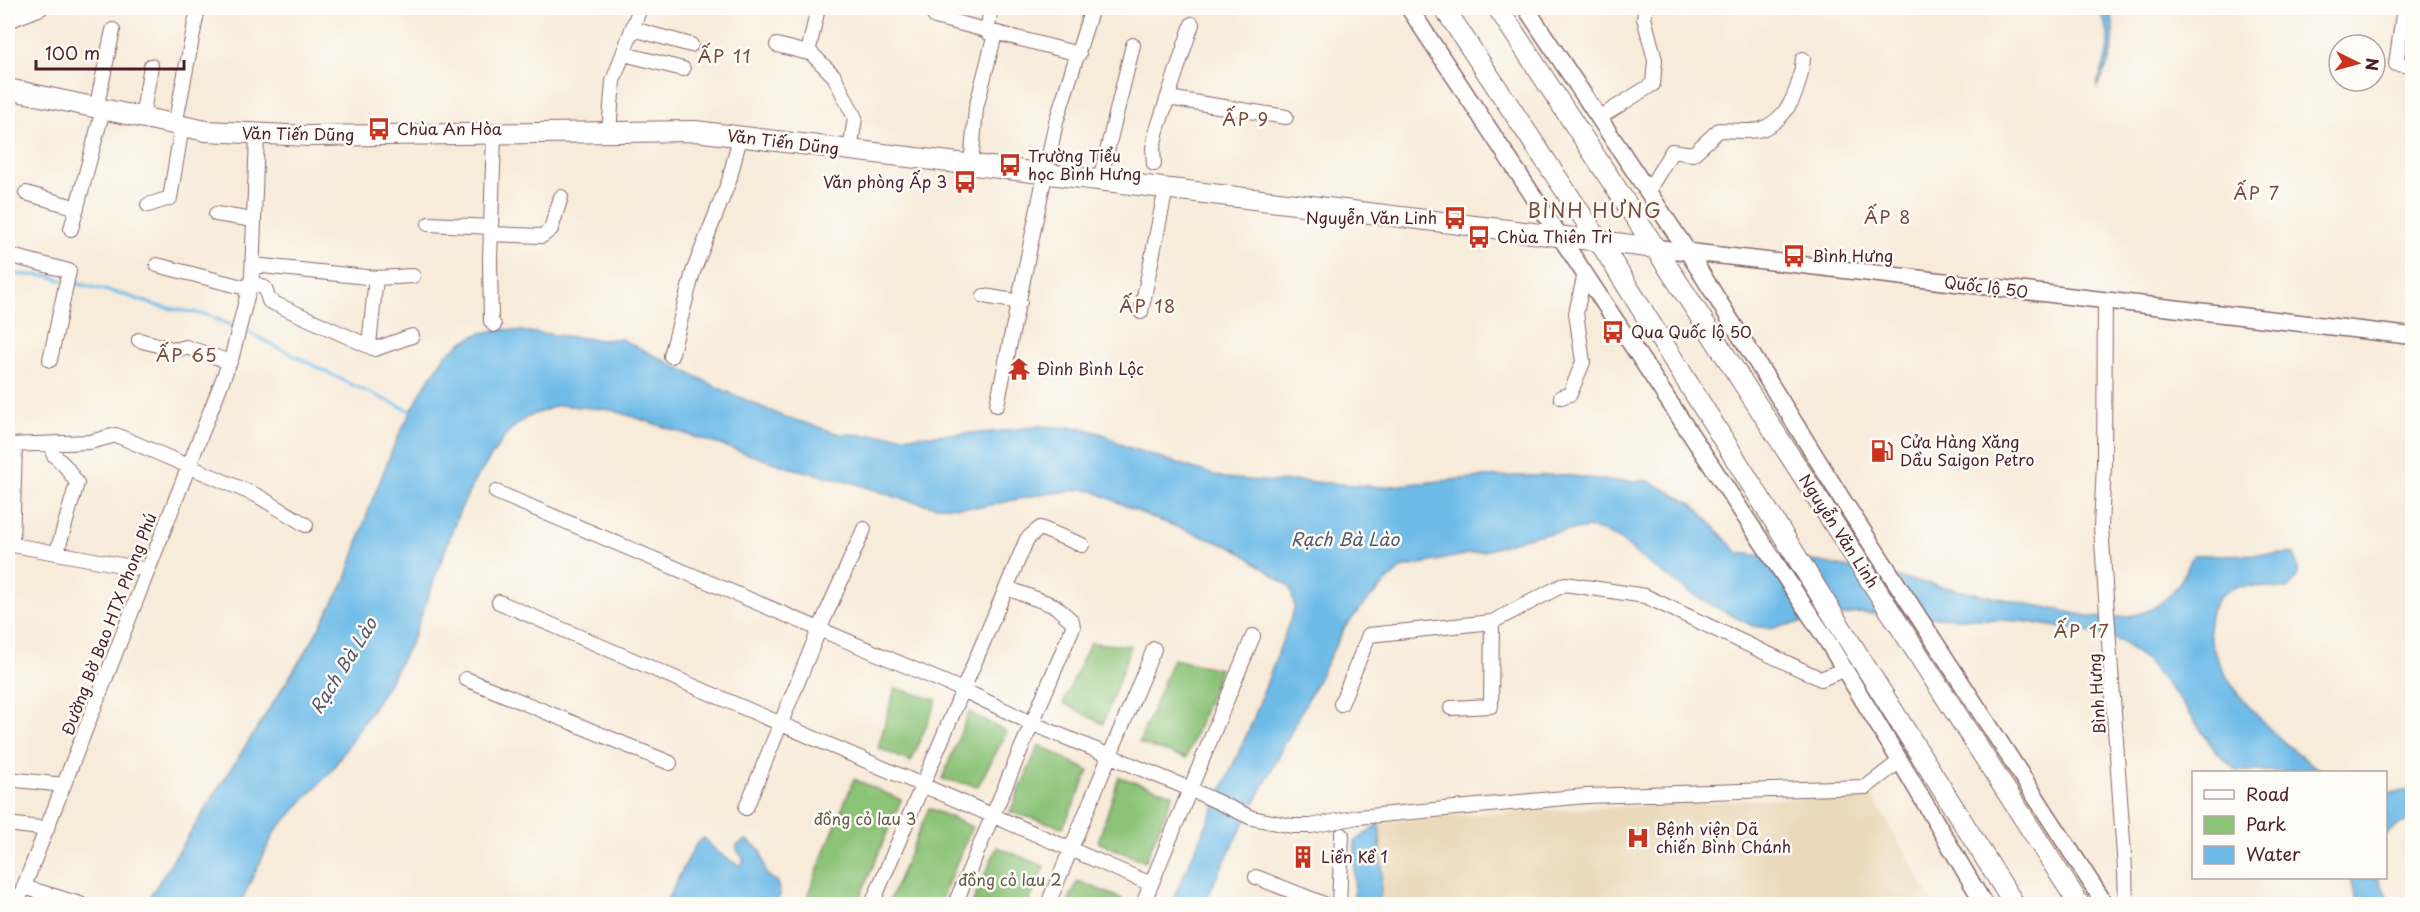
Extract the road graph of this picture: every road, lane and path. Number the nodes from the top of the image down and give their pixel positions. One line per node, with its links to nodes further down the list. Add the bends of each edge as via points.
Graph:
1 (41, 8): 14 (street)
2 (198, 8): 35 (street)
3 (640, 8): 16 (street)
4 (818, 8): 22 (street)
5 (930, 8): 18 (street, via 935,17)
6 (991, 8): 18 (street)
7 (1092, 8): 24 (street)
8 (1409, 8): 56 (main road)
9 (1444, 8): 57 (highway)
10 (1498, 8): 58 (highway, Nguyễn Văn Linh)
11 (1526, 8): 34 (main road, Nguyễn Văn Linh)
12 (1646, 8): 34 (street, via 1644,18 1655,60 1653,84)
13 (2404, 8): 27 (street, via 2396,64)
14 (8, 21)
15 (1192, 24): 30 (street)
16 (633, 29): 19 (street); 23 (street)
17 (113, 30): 31 (street)
18 (991, 33): 24 (street); 42 (street, via 976,108)
19 (691, 45)
20 (777, 45): 22 (street)
21 (1133, 45): 44 (street)
22 (808, 53): 40 (street, via 834,75 855,118)
23 (624, 54): 28 (street); 36 (street, via 613,81)
24 (1079, 54): 43 (street, via 1056,122)
25 (1803, 59): 46 (street, via 1800,84 1786,112 1761,129 1719,130 1693,154 1672,151)
26 (151, 66): 33 (street)
27 (2412, 66)
28 (683, 69)
29 (8, 89): 31 (highway, Văn Tiến Dũng)
30 (1168, 98): 32 (street); 41 (street, via 1157,130)
31 (99, 109): 33 (highway, Văn Tiến Dũng); 50 (street)
32 (1286, 117)
33 (142, 118): 35 (highway, Văn Tiến Dũng)
34 (1599, 118): 46 (main road, Nguyễn Văn Linh)
35 (179, 126): 37 (highway, Văn Tiến Dũng); 49 (street, via 170,198)
36 (609, 132): 38 (highway, Văn Tiến Dũng); 39 (highway, Văn Tiến Dũng, via 695,131)
37 (257, 134): 38 (highway, Văn Tiến Dũng); 52 (street)
38 (494, 134): 55 (street)
39 (740, 136): 40 (highway, Văn Tiến Dũng); 76 (street, via 729,181 693,272)
40 (850, 150): 42 (highway, Văn Tiến Dũng)
41 (1154, 164)
42 (972, 165): 43 (highway, Văn Tiến Dũng)
43 (1044, 175): 44 (highway, Văn Tiến Dũng); 69 (street)
44 (1100, 180): 45 (highway, Văn Tiến Dũng)
45 (1166, 188): 56 (highway, Văn Tiến Dũng); 70 (street)
46 (1648, 191): 59 (main road, Nguyễn Văn Linh)
47 (26, 193): 50 (street)
48 (561, 197): 55 (street, via 551,229 542,237)
49 (148, 205)
50 (77, 208): 54 (street)
51 (216, 214): 52 (street)
52 (254, 220): 62 (street)
53 (429, 224): 55 (street)
54 (71, 229)
55 (491, 231): 71 (street, via 490,321)
56 (1559, 236): 57 (highway, Quốc lộ 50); 63 (main road)
57 (1599, 241): 58 (highway, Quốc lộ 50); 97 (highway, via 1784,538)
58 (1656, 248): 59 (main road, Quốc lộ 50); 86 (highway, Nguyễn Văn Linh)
59 (1688, 252): 68 (main road, Quốc lộ 50); 85 (main road, Nguyễn Văn Linh)
60 (8, 255): 78 (street, via 69,271)
61 (158, 265): 66 (street)
62 (253, 265): 65 (street); 66 (street)
63 (1586, 273): 79 (street, via 1576,314 1583,362 1570,394); 97 (main road, via 1766,550)
64 (413, 276): 65 (street)
65 (376, 278): 75 (street)
66 (250, 286): 75 (street, via 262,285 269,301); 77 (street, Đường Bờ Bao HTX Phong Phú)
67 (984, 296): 69 (street)
68 (2105, 300): 73 (main road, Quốc lộ 50); 135 (street, Bình Hưng, via 2101,527)
69 (1020, 302): 80 (street)
70 (1141, 312)
71 (494, 325)
72 (412, 336): 75 (street, via 375,349)
73 (2412, 336)
74 (139, 340): 77 (street)
75 (369, 345)
76 (671, 356)
77 (231, 359): 83 (street, Đường Bờ Bao HTX Phong Phú)
78 (50, 360)
79 (1561, 397)
80 (997, 405)
81 (11, 445): 83 (street, via 90,442 116,435); 89 (street)
82 (53, 454): 91 (street, via 77,483)
83 (189, 466): 87 (street, via 258,496); 92 (street, Đường Bờ Bao HTX Phong Phú)
84 (496, 492): 96 (street)
85 (1842, 499): 86 (main road); 134 (main road, Nguyễn Văn Linh)
86 (1826, 511): 133 (highway, Nguyễn Văn Linh)
87 (306, 525)
88 (864, 529): 96 (street)
89 (10, 544): 91 (street)
90 (1082, 545): 93 (street, via 1040,528 1027,539)
91 (57, 552): 92 (street)
92 (148, 570): 111 (street, Đường Bờ Bao HTX Phong Phú)
93 (1007, 588): 102 (street); 105 (street, via 1055,606 1072,621 1073,627)
94 (499, 602): 106 (street)
95 (1492, 622): 100 (street, via 1565,584 1645,596 1821,679); 103 (street, via 1369,635); 104 (street, via 1491,706)
96 (819, 630): 102 (street); 106 (street)
97 (1834, 634): 100 (main road); 132 (highway)
98 (1253, 636): 113 (street)
99 (1154, 649): 107 (street)
100 (1845, 669): 108 (main road)
101 (466, 679): 109 (street)
102 (963, 690): 105 (street); 112 (street)
103 (1341, 704)
104 (1451, 708)
105 (1031, 723): 107 (street); 115 (street)
106 (780, 724): 112 (street); 114 (street)
107 (1108, 755): 113 (street); 119 (street)
108 (1900, 761): 113 (street, via 1866,787 1586,796 1358,817 1311,826 1252,818); 131 (main road)
109 (670, 763)
110 (8, 778): 111 (street)
111 (64, 785): 117 (street, Đường Bờ Bao HTX Phong Phú)
112 (923, 786): 115 (street); 125 (street)
113 (1190, 789): 121 (street)
114 (746, 808)
115 (994, 816): 119 (street); 126 (street)
116 (8, 824): 117 (street)
117 (47, 829): 122 (street, Đường Bờ Bao HTX Phong Phú)
118 (1341, 835): 130 (street)
119 (1071, 850): 121 (street); 127 (street)
120 (1256, 877): 129 (street)
121 (1151, 884): 128 (street)
122 (24, 887): 123 (street, Đường Bờ Bao HTX Phong Phú); 124 (street)
123 (17, 904)
124 (80, 904)
125 (872, 904)
126 (955, 904)
127 (1048, 904)
128 (1143, 904)
129 (1324, 904)
130 (1339, 904)
131 (1984, 904)
132 (2014, 904)
133 (2079, 904)
134 (2105, 904)
135 (2126, 904)

